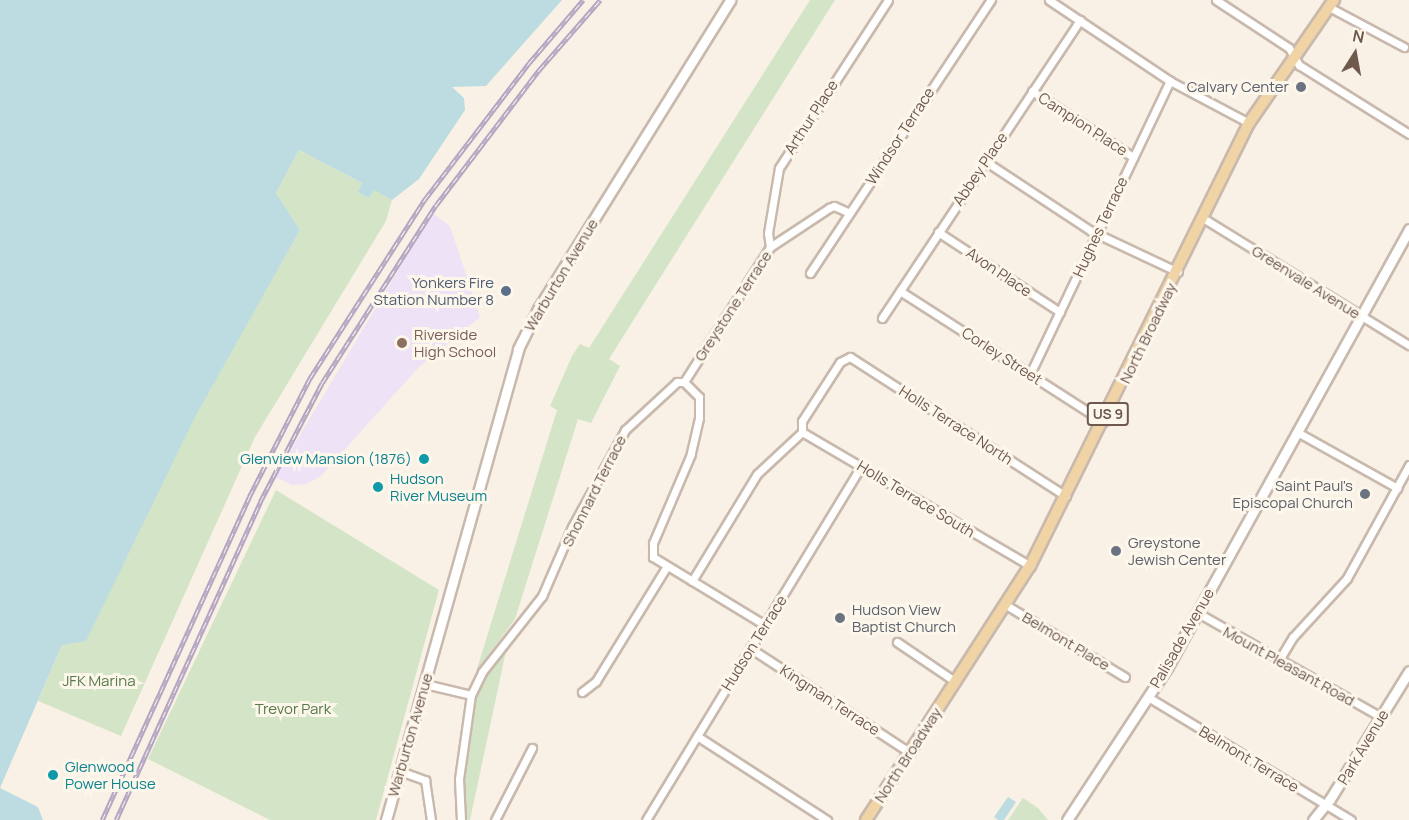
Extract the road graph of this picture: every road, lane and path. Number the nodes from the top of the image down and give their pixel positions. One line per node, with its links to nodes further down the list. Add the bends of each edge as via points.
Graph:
1 (730, 0): 50 (street, Warburton Avenue, via 524,336 512,367)
2 (888, 0): 21 (street, Arthur Place, via 779,168 768,232)
3 (991, 0): 16 (street, Windsor Terrace)
4 (1049, 0): 7 (street)
5 (1216, 0): 9 (street, via 1289,48)
6 (1332, 4): 8 (street); 9 (main road, North Broadway / US 9)
7 (1080, 20): 10 (street); 11 (street, Abbey Place)
8 (1404, 47)
9 (1294, 57): 12 (main road, North Broadway / US 9); 13 (street, via 1299,65)
10 (1170, 81): 12 (street); 14 (street, Hughes Terrace)
11 (1032, 91): 14 (street, Campion Place); 15 (street, Abbey Place)
12 (1249, 123): 17 (main road, North Broadway / US 9)
13 (1409, 134)
14 (1133, 157): 20 (street, Hughes Terrace)
15 (985, 161): 18 (street, Abbey Place); 20 (street)
16 (850, 213): 21 (street, Greystone Terrace, via 834,206 829,208); 23 (street, Windsor Terrace)
17 (1203, 218): 22 (main road, North Broadway / US 9); 26 (street, Greenvale Avenue)
18 (938, 232): 24 (street, Abbey Place); 25 (street, Avon Place)
19 (1408, 233): 26 (street, Palisade Avenue)
20 (1097, 234): 22 (street); 25 (street, Hughes Terrace)
21 (770, 247): 30 (street, Greystone Terrace)
22 (1179, 272): 31 (main road, North Broadway / US 9)
23 (810, 273)
24 (900, 291): 27 (street, Abbey Place); 29 (street, Corley Street)
25 (1059, 312): 29 (street, Hughes Terrace)
26 (1362, 317): 28 (street, Greenvale Avenue); 33 (street, Palisade Avenue)
27 (882, 318)
28 (1409, 345)
29 (1030, 374): 31 (street, Corley Street)
30 (684, 382): 38 (street, via 694,390 700,404 692,454 653,543 653,557); 52 (street, Shonnard Terrace, via 664,392 625,430 572,527 542,596 488,662)
31 (1104, 422): 37 (main road, North Broadway / US 9)
32 (802, 432): 35 (street, Holls Terrace South); 37 (street, Holls Terrace North, via 802,421 845,357); 40 (street, via 757,474)
33 (1297, 432): 36 (street); 42 (street, Palisade Avenue)
34 (1409, 465): 36 (street)
35 (861, 466): 39 (street, Holls Terrace South); 43 (street, Hudson Terrace)
36 (1397, 488): 46 (street, via 1347,578 1293,637)
37 (1066, 496): 39 (main road, North Broadway / US 9)
38 (667, 566): 40 (street); 51 (street, via 596,681)
39 (1030, 566): 41 (main road, North Broadway / US 9)
40 (692, 581): 43 (street)
41 (1006, 605): 48 (street, Belmont Place); 49 (main road, North Broadway / US 9)
42 (1198, 614): 46 (street, Mount Pleasant Road); 53 (street, Palisade Avenue)
43 (765, 625): 45 (street, Hudson Terrace)
44 (897, 642): 49 (street)
45 (750, 648): 55 (street, Hudson Terrace); 57 (street, Kingman Terrace)
46 (1279, 660): 54 (street, Mount Pleasant Road)
47 (1409, 670): 54 (street, Park Avenue)
48 (1125, 677)
49 (956, 682): 57 (main road, North Broadway / US 9)
50 (425, 684): 52 (street); 58 (street, Warburton Avenue)
51 (582, 692)
52 (471, 695): 62 (street, Shonnard Terrace, via 459,779)
53 (1148, 697): 59 (street, Belmont Terrace); 67 (street, Palisade Avenue)
54 (1381, 717): 59 (street, Park Avenue)
55 (697, 736): 64 (street, Hudson Terrace); 65 (street)
56 (532, 748): 63 (street)
57 (909, 752): 66 (main road, North Broadway / US 9)
58 (400, 771): 60 (street, Warburton Avenue); 61 (street, via 418,776 428,784)
59 (1325, 804): 68 (street, Park Avenue); 69 (street, Belmont Terrace)
60 (386, 820)
61 (431, 820)
62 (461, 820)
63 (495, 820)
64 (646, 820)
65 (827, 820)
66 (866, 820)
67 (1067, 820)
68 (1313, 820)
69 (1351, 820)

